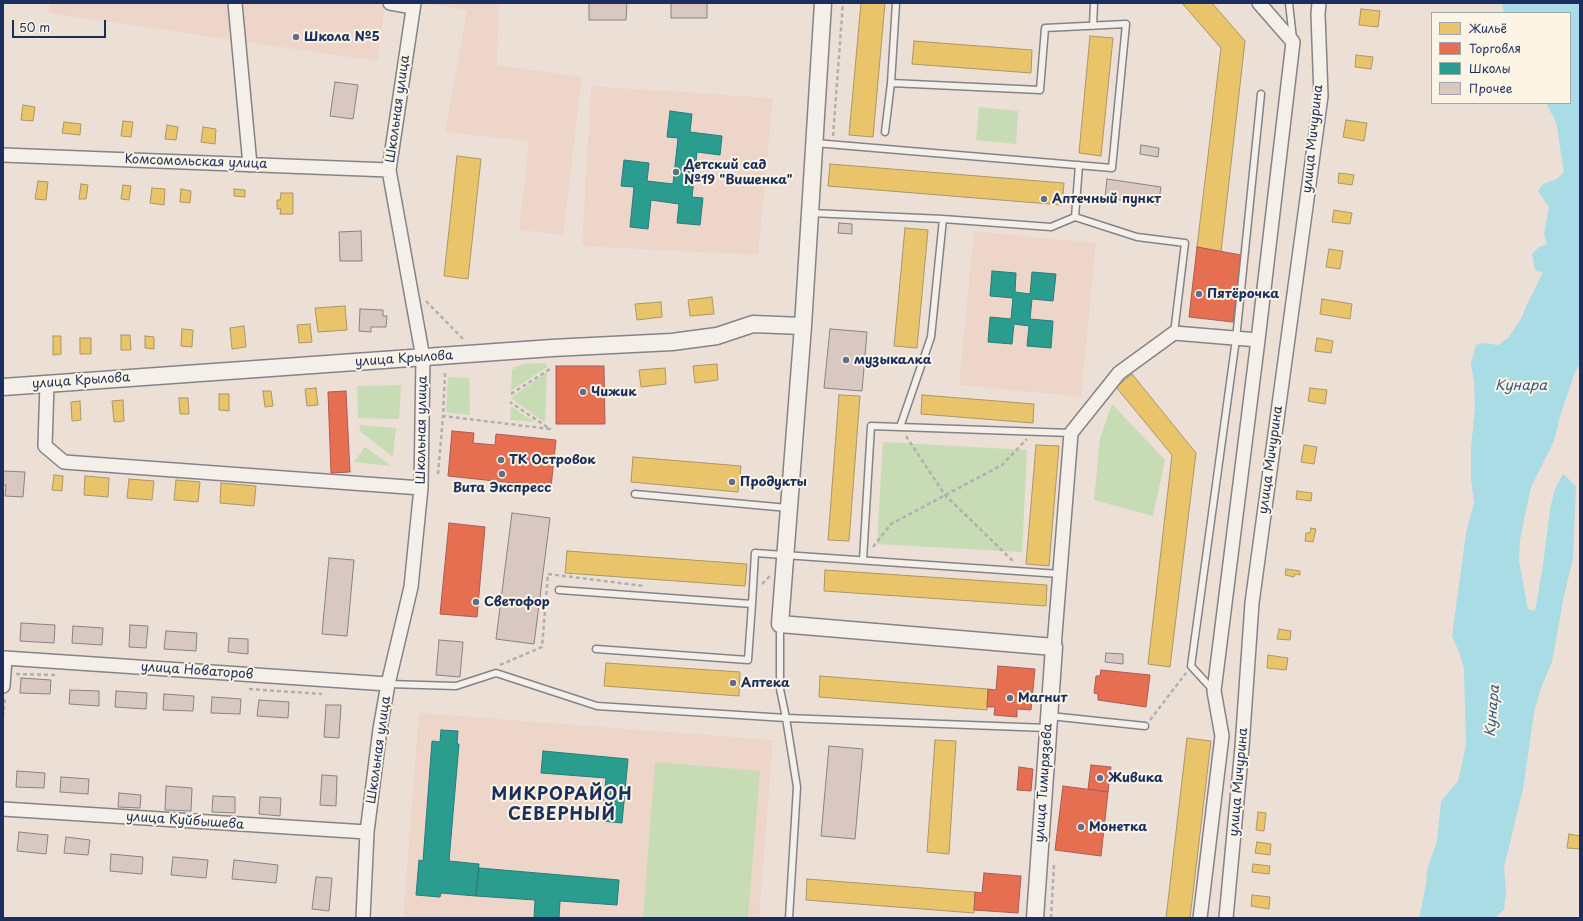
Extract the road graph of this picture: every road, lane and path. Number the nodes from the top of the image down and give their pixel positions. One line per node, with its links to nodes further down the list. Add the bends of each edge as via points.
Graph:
1 (235, 3): 19 (street)
2 (390, 3): 10 (street)
3 (823, 3): 16 (street)
4 (843, 3): 17 (path)
5 (896, 3): 13 (lane)
6 (1094, 3): 11 (lane)
7 (1260, 3): 12 (street)
8 (1289, 3): 12 (lane)
9 (1319, 3): 72 (street, улица Мичурина, via 1321,96 1252,603)
10 (414, 5): 21 (street, Школьная улица)
11 (1092, 26): 13 (lane, via 1045,28 1040,90); 20 (lane, via 1126,24 1112,168)
12 (1293, 42): 29 (street)
13 (891, 83): 15 (lane)
14 (1261, 94): 28 (lane)
15 (885, 132)
16 (814, 143): 17 (lane); 22 (street)
17 (832, 144): 20 (lane)
18 (3, 155): 19 (street, Комсомольская улица)
19 (250, 164): 21 (street, Комсомольская улица)
20 (1079, 165): 23 (lane)
21 (389, 170): 31 (street, Школьная улица)
22 (810, 213): 24 (lane); 26 (street)
23 (1075, 217): 24 (lane, via 1051,227); 27 (lane, via 1137,237 1185,243)
24 (943, 219): 39 (lane, via 931,337)
25 (426, 301): 30 (path)
26 (804, 326): 30 (street, улица Крылова, via 753,324 717,336 672,342); 46 (street)
27 (1174, 333): 28 (street); 41 (street, via 1119,373)
28 (1236, 339): 29 (street); 59 (lane)
29 (1258, 340): 62 (street)
30 (477, 354): 31 (street, улица Крылова)
31 (424, 358): 34 (street, улица Крылова); 43 (street, Школьная улица)
32 (550, 369): 36 (path)
33 (445, 374): 38 (path)
34 (47, 384): 35 (street, улица Крылова); 43 (street, via 45,446 64,462)
35 (3, 387)
36 (511, 394)
37 (510, 402): 38 (path, via 550,429)
38 (443, 416): 42 (path)
39 (900, 427): 40 (lane); 45 (path); 47 (lane, via 871,426)
40 (1034, 432): 41 (lane); 45 (path, via 1002,465)
41 (1071, 433): 50 (street)
42 (438, 474)
43 (421, 488): 60 (street, Школьная улица, via 411,587)
44 (635, 494): 46 (lane)
45 (945, 495): 47 (path, via 891,524); 49 (path)
46 (790, 508): 48 (street)
47 (863, 560): 48 (lane); 49 (lane)
48 (786, 561): 53 (path); 53 (lane, via 755,553); 55 (street)
49 (1024, 571): 50 (lane)
50 (1060, 574): 57 (street)
51 (648, 586): 56 (path, via 548,574)
52 (559, 590): 54 (lane)
53 (753, 592): 54 (lane)
54 (752, 604): 58 (lane, via 748,660)
55 (780, 624): 57 (street); 63 (lane, via 780,689)
56 (542, 647)
57 (1054, 647): 64 (street, улица Тимирязева)
58 (596, 649)
59 (1191, 666): 62 (lane); 65 (path)
60 (388, 684): 61 (street, улица Новаторов, via 5,658); 63 (lane, via 456,686 496,673 597,706); 67 (street, Школьная улица)
61 (3, 686)
62 (1214, 691): 71 (street, via 1222,736)
63 (786, 718): 64 (lane); 69 (lane, via 798,787)
64 (1048, 722): 65 (lane); 70 (street, улица Тимирязева)
65 (1145, 726)
66 (3, 809): 67 (street, улица Куйбышева)
67 (367, 832): 68 (street, Школьная улица)
68 (363, 918)
69 (789, 918)
70 (1035, 918)
71 (1200, 918)
72 (1226, 918)

